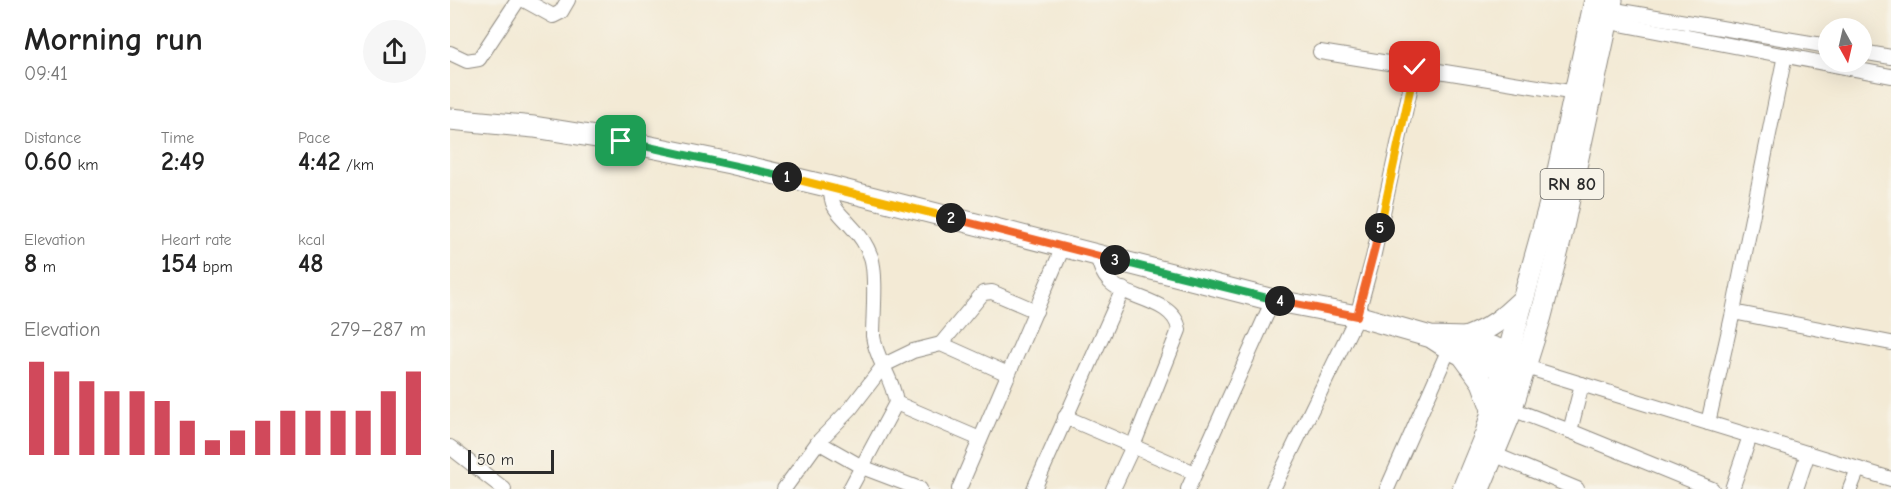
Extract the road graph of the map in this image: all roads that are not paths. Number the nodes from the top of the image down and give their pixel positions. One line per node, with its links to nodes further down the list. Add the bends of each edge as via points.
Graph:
1 (518, 0): 7 (street, via 479,59 467,61)
2 (524, 0): 3 (street, via 553,16 561,12)
3 (568, 0)
4 (1602, 9): 5 (street); 9 (street); 13 (main road, RN 80); 29 (main road, RN 80, via 1558,250)
5 (1818, 44)
6 (1320, 52): 11 (street)
7 (450, 53)
8 (1872, 54): 10 (street)
9 (1785, 55): 12 (street); 22 (street)
10 (1891, 57)
11 (1415, 67): 13 (street); 23 (street)
12 (1891, 76)
13 (1576, 93): 19 (main road, RN 80)
14 (450, 119): 15 (main road, via 621,141)
15 (831, 187): 16 (main road); 28 (street, via 835,209 863,240 872,259 874,345)
16 (1063, 247): 17 (main road); 21 (street)
17 (1097, 256): 18 (street, via 1110,283); 20 (main road)
18 (1123, 289): 34 (street); 40 (street, via 1162,307 1175,317 1179,330)
19 (1523, 299): 26 (main road, via 1500,321); 27 (main road, RN 80)
20 (1273, 300): 23 (main road); 46 (street)
21 (1036, 311): 25 (street, via 992,292 983,293); 30 (street)
22 (1733, 312): 24 (street); 35 (street)
23 (1357, 316): 26 (main road); 56 (street)
24 (1891, 343)
25 (941, 344): 28 (street, via 913,351); 30 (street)
26 (1457, 344): 27 (main road); 33 (main road); 57 (street)
27 (1506, 361): 29 (main road); 33 (main road, RN 80)
28 (884, 365): 32 (street); 39 (street)
29 (1526, 367): 31 (street); 33 (main road, RN 80)
30 (1008, 374): 38 (street)
31 (1582, 384): 35 (street); 36 (street)
32 (896, 403): 38 (street); 44 (street)
33 (1502, 409): 36 (street); 43 (main road, RN 80); 58 (main road, RN 80)
34 (1065, 417): 40 (street); 53 (street)
35 (1708, 423): 37 (street)
36 (1570, 431): 61 (street)
37 (1750, 436): 42 (street); 62 (street)
38 (980, 439): 52 (street)
39 (818, 442): 44 (street); 49 (street)
40 (1133, 446): 46 (street); 54 (street)
41 (450, 447): 48 (street)
42 (1808, 453): 45 (street); 63 (street)
43 (1493, 454): 59 (main road, RN 80); 60 (street)
44 (862, 466): 50 (street); 51 (street)
45 (1858, 469): 47 (street); 64 (street)
46 (1195, 473): 55 (street)
47 (1890, 475)
48 (504, 489)
49 (784, 489)
50 (850, 489)
51 (920, 489)
52 (959, 489)
53 (1034, 489)
54 (1113, 489)
55 (1188, 489)
56 (1273, 489)
57 (1387, 489)
58 (1463, 489)
59 (1479, 489)
60 (1577, 489)
61 (1712, 489)
62 (1732, 489)
63 (1796, 489)
64 (1850, 489)

